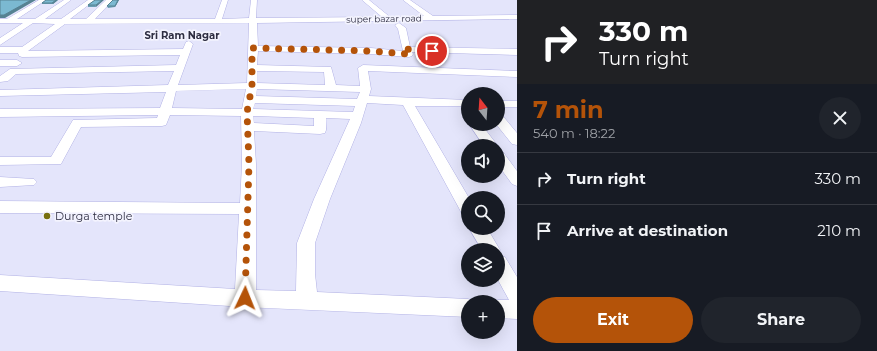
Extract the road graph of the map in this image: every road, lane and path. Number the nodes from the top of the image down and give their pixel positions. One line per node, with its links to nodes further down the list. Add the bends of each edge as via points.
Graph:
1 (43, 0): 13 (street)
2 (68, 0): 14 (street)
3 (92, 0): 16 (street)
4 (110, 0): 17 (street)
5 (225, 0): 15 (street)
6 (254, 0): 18 (street)
7 (365, 0): 11 (street)
8 (406, 0): 10 (street)
9 (517, 16): 10 (street, super bazar road)
10 (431, 18): 11 (street, super bazar road)
11 (389, 19): 18 (street, super bazar road)
12 (0, 21): 13 (street)
13 (9, 21): 14 (street); 21 (street)
14 (34, 21): 16 (street); 22 (street)
15 (218, 21): 17 (street); 18 (street)
16 (61, 22): 17 (street); 26 (street)
17 (88, 22)
18 (253, 23): 19 (street); 23 (street)
19 (399, 25): 20 (street); 24 (street, via 402,28)
20 (517, 25)
21 (0, 26)
22 (0, 42)
23 (252, 48): 24 (street, via 409,54); 32 (street)
24 (406, 49): 28 (street)
25 (0, 50): 26 (street)
26 (23, 52): 27 (street); 30 (street)
27 (139, 52): 31 (street, via 188,48); 33 (street)
28 (517, 52)
29 (0, 63): 30 (street)
30 (15, 67): 33 (street); 35 (street, via 4,80)
31 (180, 68): 33 (street); 36 (street)
32 (252, 68): 37 (street, via 328,69); 39 (street)
33 (130, 69)
34 (517, 74): 40 (street, via 363,68)
35 (0, 79)
36 (172, 88): 38 (street); 39 (street); 45 (street)
37 (331, 88): 39 (street); 40 (street)
38 (0, 93)
39 (250, 99): 40 (street); 45 (street); 48 (street); 51 (street)
40 (362, 102): 41 (street); 48 (street); 65 (street, via 306,243)
41 (407, 102): 42 (street); 58 (street)
42 (461, 103)
43 (505, 104): 44 (street)
44 (517, 104)
45 (165, 111): 46 (street); 49 (street, via 162,122)
46 (83, 112): 47 (street); 49 (street)
47 (0, 113)
48 (320, 114): 51 (street, via 320,130)
49 (77, 123): 53 (street, via 56,161)
50 (505, 126): 52 (street)
51 (248, 127): 60 (street)
52 (517, 141)
53 (0, 161)
54 (505, 165): 55 (street)
55 (517, 181)
56 (0, 182): 57 (street)
57 (29, 182)
58 (461, 198)
59 (0, 207): 60 (street)
60 (248, 209): 64 (street)
61 (505, 274): 63 (street)
62 (0, 283): 64 (street)
63 (517, 295)
64 (245, 298): 65 (street)
65 (307, 301): 66 (street)
66 (461, 308)
67 (505, 309): 68 (street)
68 (517, 310)

